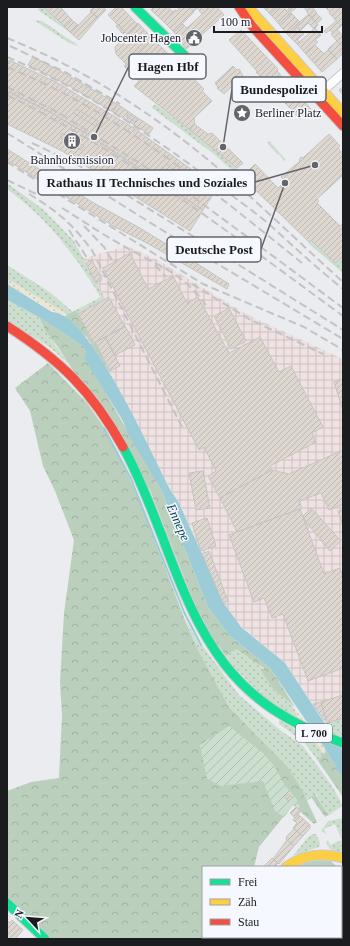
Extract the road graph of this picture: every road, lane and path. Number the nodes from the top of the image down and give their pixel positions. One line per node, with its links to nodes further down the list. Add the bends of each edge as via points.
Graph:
1 (135, 7): 4 (main road)
2 (238, 7): 8 (main road, via 252,26)
3 (248, 7): 6 (main road)
4 (191, 62)
5 (343, 73): 6 (street)
6 (324, 90): 7 (main road)
7 (343, 113)
8 (343, 126)
9 (7, 326): 10 (main road, L 700, via 55,358 95,401 117,435 144,489 193,613 218,656 262,702 313,732)
10 (343, 743)
11 (343, 858): 12 (main road, via 323,854 308,855 294,860)
12 (287, 866)
13 (7, 903): 14 (main road)
14 (45, 939)

